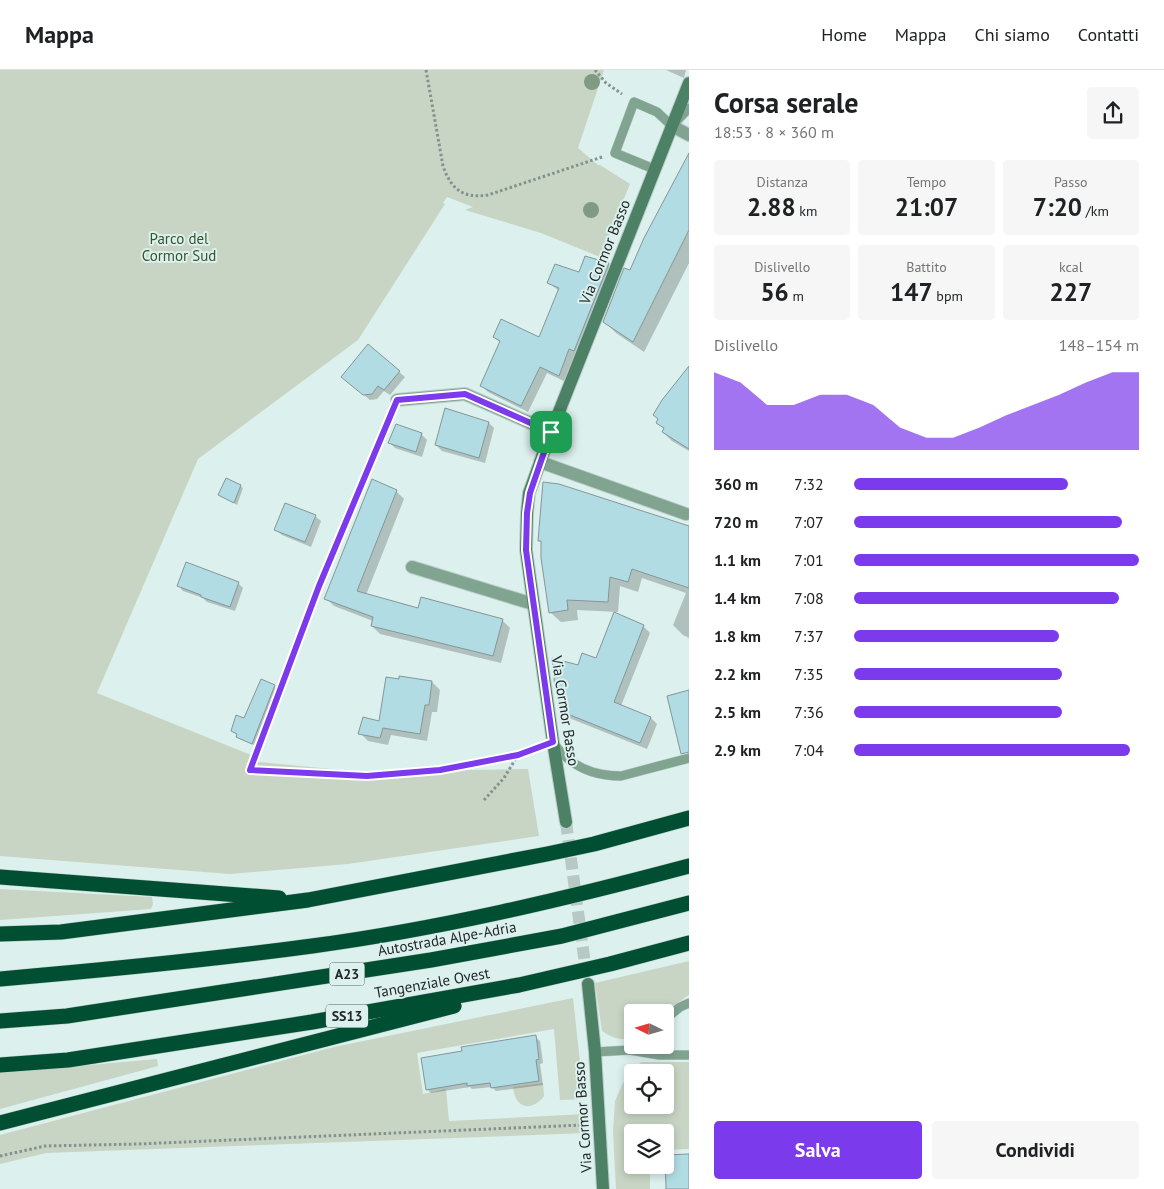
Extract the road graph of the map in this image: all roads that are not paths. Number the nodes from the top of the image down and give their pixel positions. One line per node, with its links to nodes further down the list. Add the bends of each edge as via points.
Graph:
1 (689, 83): 3 (street, Via Cormor Basso)
2 (689, 108): 3 (lane)
3 (672, 126): 4 (street); 5 (street, Via Cormor Basso); 5 (lane, via 657,112 634,102 614,153)
4 (689, 135)
5 (654, 169): 7 (street, Via Cormor Basso)
6 (397, 400): 7 (street, via 465,394)
7 (551, 432): 8 (street, Via Cormor Basso)
8 (540, 462): 9 (street); 11 (street, Via Cormor Basso, via 527,513 526,550)
9 (686, 514)
10 (412, 567): 11 (street)
11 (533, 604): 12 (street, Via Cormor Basso)
12 (553, 742): 13 (lane, via 580,768 611,776); 15 (street, Via Cormor Basso)
13 (689, 758)
14 (689, 818): 18 (highway, via 594,844)
15 (566, 822)
16 (689, 866): 22 (highway, Autostrada Alpe-Adria / A23, via 434,926 313,946)
17 (0, 877): 18 (highway)
18 (308, 900): 20 (highway, via 61,932)
19 (689, 903): 27 (highway, Autostrada Alpe-Adria / A23, via 562,936 431,960 67,1016)
20 (0, 934)
21 (689, 943): 24 (highway, Tangenziale Ovest / SS13)
22 (0, 979)
23 (588, 984): 29 (street, Via Cormor Basso)
24 (519, 985): 32 (highway, Tangenziale Ovest / SS13, via 312,1022 68,1060); 33 (highway, via 452,1006)
25 (689, 1002): 26 (lane)
26 (674, 1012)
27 (0, 1021)
28 (624, 1049): 29 (lane)
29 (595, 1052): 34 (street, Via Cormor Basso)
30 (655, 1054): 31 (lane)
31 (689, 1055)
32 (0, 1065)
33 (0, 1123)
34 (603, 1189)

